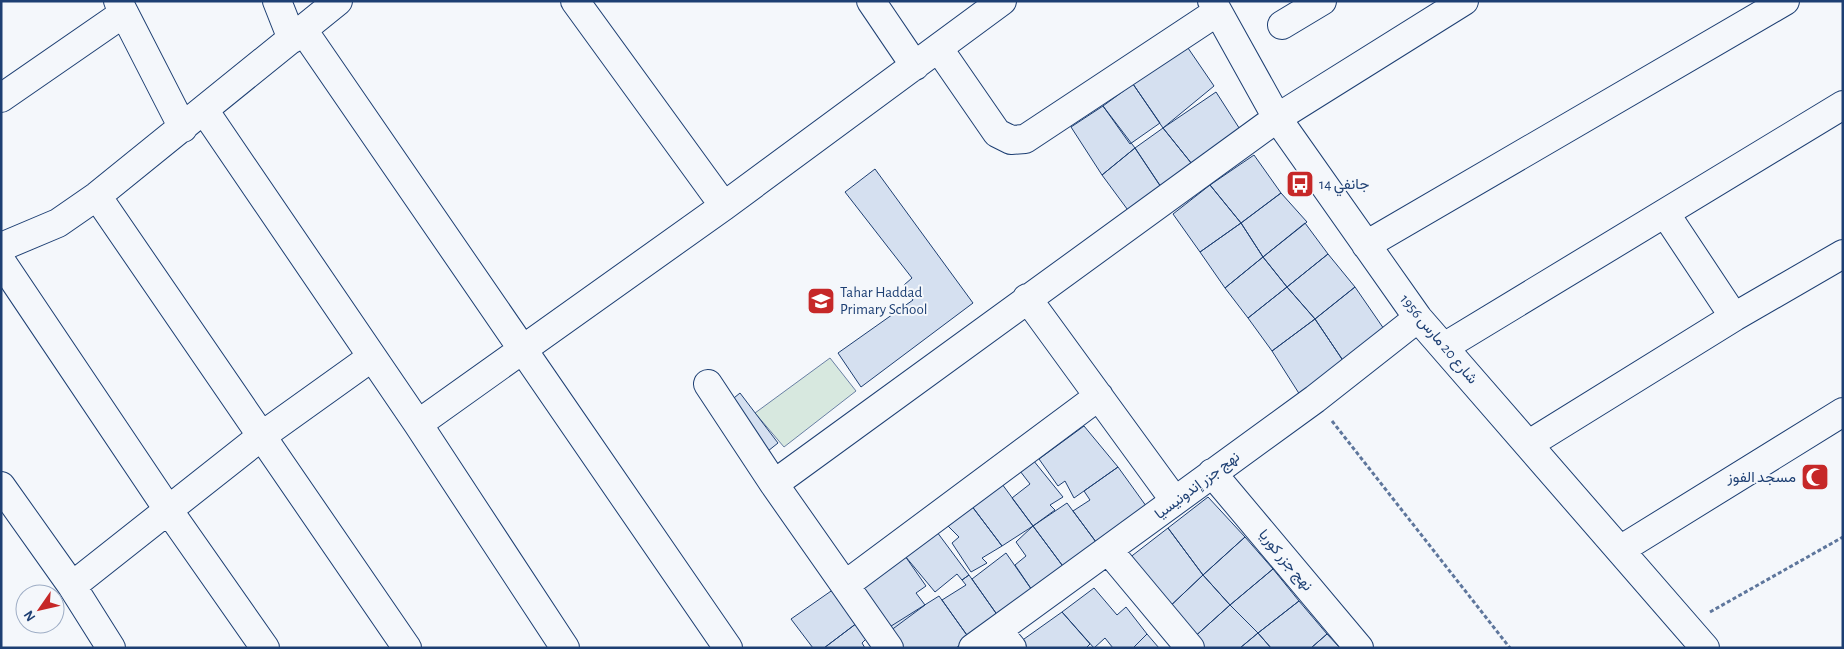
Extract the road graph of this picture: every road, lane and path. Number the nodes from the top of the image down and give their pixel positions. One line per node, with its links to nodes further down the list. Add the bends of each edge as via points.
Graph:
1 (277, 1): 12 (street)
2 (338, 1): 12 (street)
3 (574, 1): 21 (street)
4 (871, 1): 14 (street)
5 (1002, 1): 13 (street)
6 (1322, 1): 11 (street)
7 (1785, 1): 23 (street)
8 (1456, 3): 18 (street)
9 (121, 7): 15 (street); 19 (street)
10 (1215, 7): 13 (street, via 1025,139 1011,140 997,133); 18 (street, شارع 20 مارس 1956)
11 (1282, 25)
12 (297, 35): 17 (street); 31 (street)
13 (939, 49): 14 (street)
14 (915, 66): 21 (street)
15 (1, 98)
16 (1843, 105): 22 (street)
17 (204, 110): 19 (street); 32 (street)
18 (1277, 118): 23 (street, شارع 20 مارس 1956); 27 (street)
19 (182, 128): 20 (street)
20 (97, 196): 24 (street, via 58,223); 38 (street)
21 (724, 206): 31 (street)
22 (1665, 213): 28 (street); 30 (street)
23 (1366, 245): 29 (street, شارع 20 مارس 1956)
24 (1, 247)
25 (1843, 254): 28 (street)
26 (1, 261): 44 (street)
27 (1027, 298): 34 (street); 41 (street)
28 (1734, 317): 39 (street)
29 (1418, 318): 30 (street, شارع 20 مارس 1956); 35 (street, نهج جزر إندونيسيا)
30 (1444, 347): 39 (street, شارع 20 مارس 1956)
31 (524, 349): 37 (street); 56 (street)
32 (372, 357): 37 (street); 38 (street)
33 (708, 384): 41 (street)
34 (1099, 396): 43 (street); 48 (street)
35 (1315, 399): 40 (street, نهج جزر إندونيسيا); 61 (path)
36 (1843, 412): 46 (street)
37 (418, 424): 55 (street)
38 (263, 435): 44 (street); 54 (street)
39 (1529, 444): 46 (street, شارع 20 مارس 1956)
40 (1212, 473): 43 (street, نهج جزر إندونيسيا); 60 (street, نهج جزر كوريا)
41 (774, 484): 48 (street)
42 (1, 486): 49 (street)
43 (1175, 501): 47 (street, نهج جزر إندونيسيا)
44 (169, 511): 49 (street); 53 (street)
45 (1843, 537): 50 (path)
46 (1620, 550): 50 (street, شارع 20 مارس 1956)
47 (1109, 551): 51 (street, نهج جزر إندونيسيا); 59 (street)
48 (845, 584): 57 (street)
49 (72, 586): 52 (street)
50 (1686, 625): 62 (street, شارع 20 مارس 1956)
51 (1005, 639): 58 (street, نهج جزر إندونيسيا)
52 (111, 648)
53 (265, 648)
54 (407, 648)
55 (565, 648)
56 (728, 648)
57 (889, 648)
58 (974, 648)
59 (1190, 648)
60 (1359, 648)
61 (1510, 648)
62 (1705, 648)

